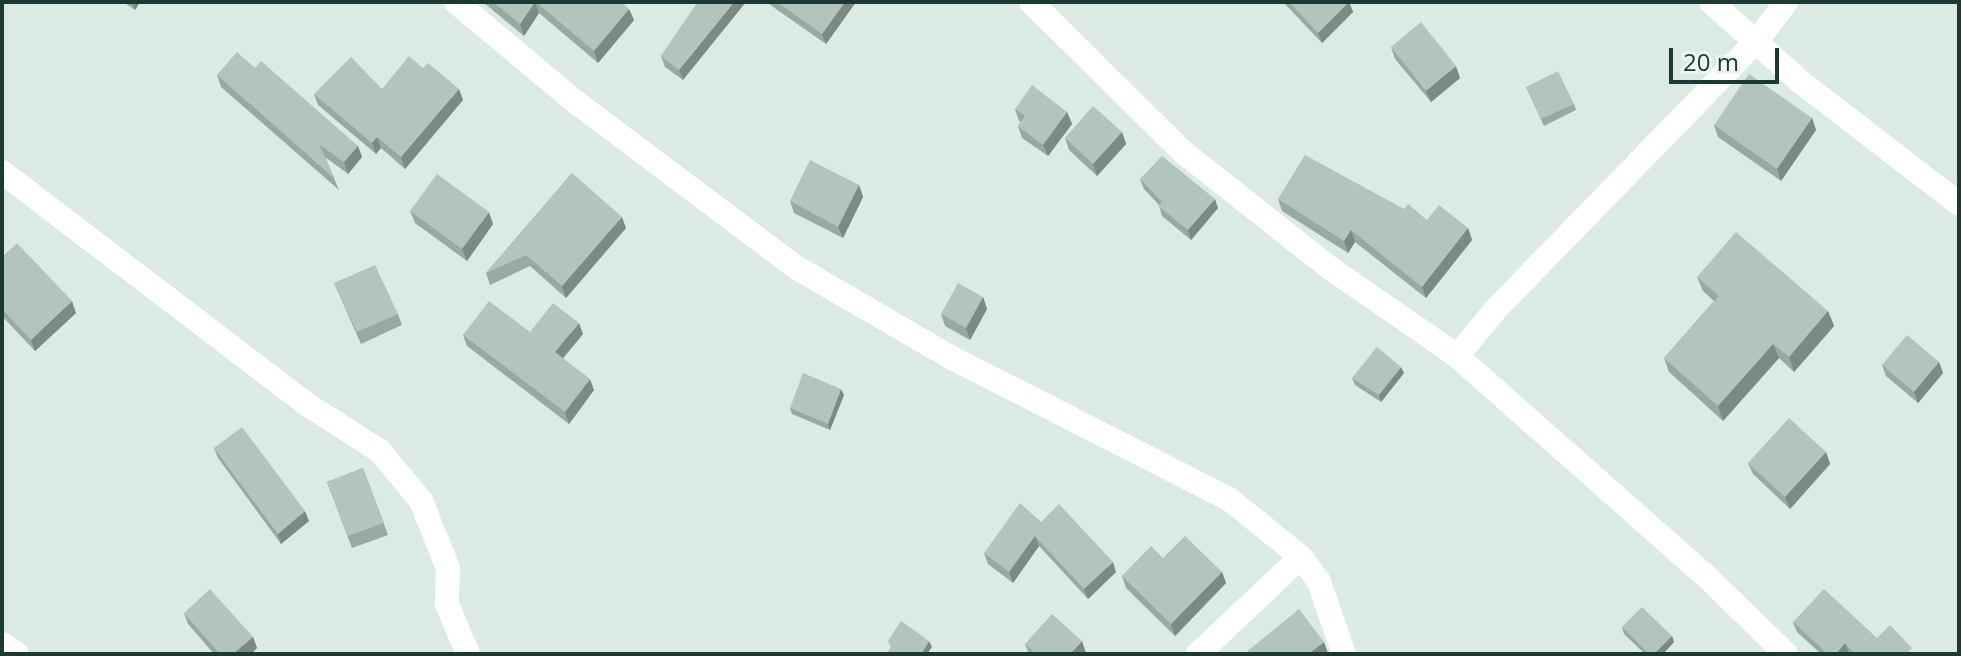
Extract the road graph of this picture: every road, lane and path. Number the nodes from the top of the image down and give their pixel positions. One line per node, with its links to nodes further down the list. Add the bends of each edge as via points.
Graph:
1 (456, 2): 9 (street, via 577,103 797,268 954,359 1229,499)
2 (1031, 2): 8 (street, via 1183,152 1330,268)
3 (1711, 2): 5 (street)
4 (1786, 2): 5 (street)
5 (1756, 42): 7 (street); 8 (street, via 1496,309)
6 (2, 172): 12 (street, via 311,407 380,451 421,501 448,568 447,604)
7 (1959, 204)
8 (1457, 356): 15 (street)
9 (1301, 557): 13 (street); 14 (street, via 1319,582)
10 (2, 644): 11 (street)
11 (17, 654)
12 (468, 654)
13 (1198, 654)
14 (1344, 654)
15 (1786, 654)

